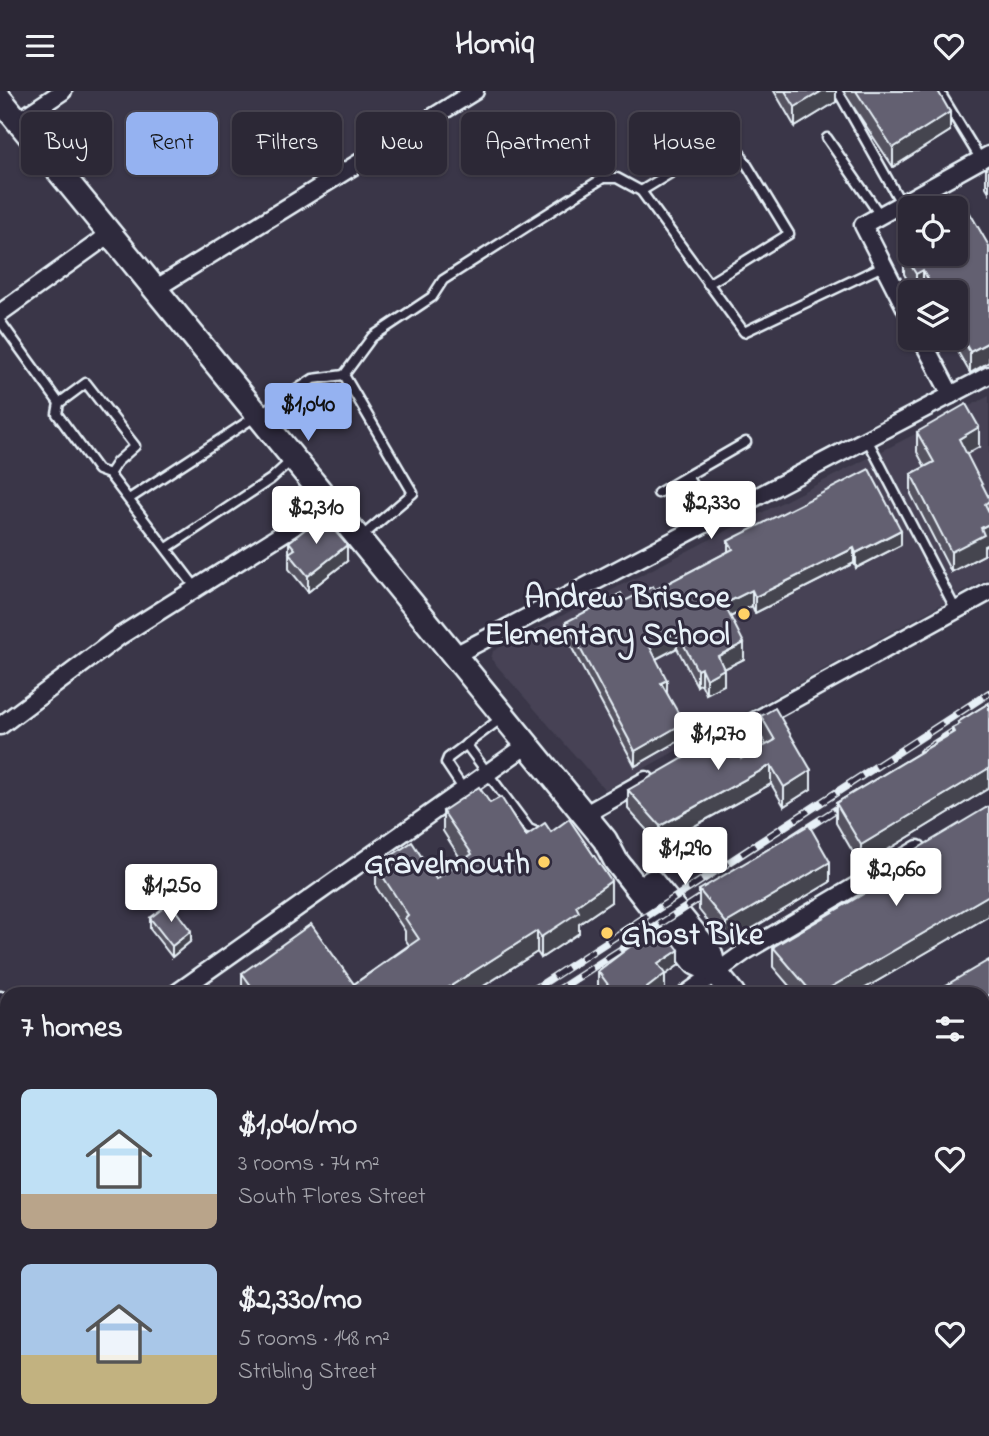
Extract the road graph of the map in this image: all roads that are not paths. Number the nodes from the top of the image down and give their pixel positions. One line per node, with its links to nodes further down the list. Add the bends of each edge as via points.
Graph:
1 (63, 91): 6 (street)
2 (475, 91): 17 (street)
3 (838, 91): 11 (lane)
4 (939, 91): 8 (lane)
5 (0, 99): 6 (main road)
6 (18, 121): 14 (main road)
7 (827, 138): 13 (lane)
8 (985, 157): 10 (street)
9 (641, 191): 16 (lane); 16 (lane, via 730,137 789,234); 22 (lane, via 617,178 603,178 443,280 432,297 372,337)
10 (915, 196)
11 (898, 199)
12 (898, 206): 13 (street)
13 (880, 215): 15 (street, via 863,225)
14 (110, 234): 17 (main road); 19 (street)
15 (883, 266): 16 (lane, via 744,332); 18 (street)
16 (708, 284)
17 (155, 289): 26 (main road)
18 (898, 294)
19 (0, 313)
20 (0, 321): 25 (lane)
21 (927, 350): 24 (street)
22 (344, 375): 26 (lane, via 313,379); 36 (lane, via 413,493)
23 (989, 375): 24 (street)
24 (951, 395): 27 (street)
25 (59, 403): 30 (lane, via 57,414 98,470); 30 (lane, via 86,383 135,446)
26 (257, 415): 29 (main road); 33 (lane)
27 (867, 439): 35 (street); 40 (lane)
28 (746, 442): 31 (lane)
29 (293, 459): 34 (main road); 37 (lane, via 271,479)
30 (109, 474): 33 (lane)
31 (687, 476): 32 (lane); 35 (lane)
32 (658, 493)
33 (129, 499): 37 (lane)
34 (330, 504): 36 (main road); 38 (street)
35 (712, 520): 41 (street)
36 (358, 539): 41 (main road)
37 (167, 548): 38 (lane)
38 (197, 588): 43 (street, via 89,659)
39 (989, 592): 40 (street)
40 (956, 611): 46 (street)
41 (454, 655): 42 (main road)
42 (504, 716): 44 (lane); 45 (main road)
43 (0, 726)
44 (467, 744): 47 (lane); 49 (lane, via 446,763)
45 (527, 745): 47 (street); 50 (main road)
46 (694, 754)
47 (487, 773): 49 (street); 51 (lane, via 529,829)
48 (658, 774): 50 (street)
49 (464, 790): 54 (street)
50 (580, 818): 53 (main road, via 629,854 710,953)
51 (551, 838)
52 (931, 841): 53 (street)
53 (715, 972): 55 (street); 56 (main road)
54 (185, 987)
55 (695, 987)
56 (727, 987)

